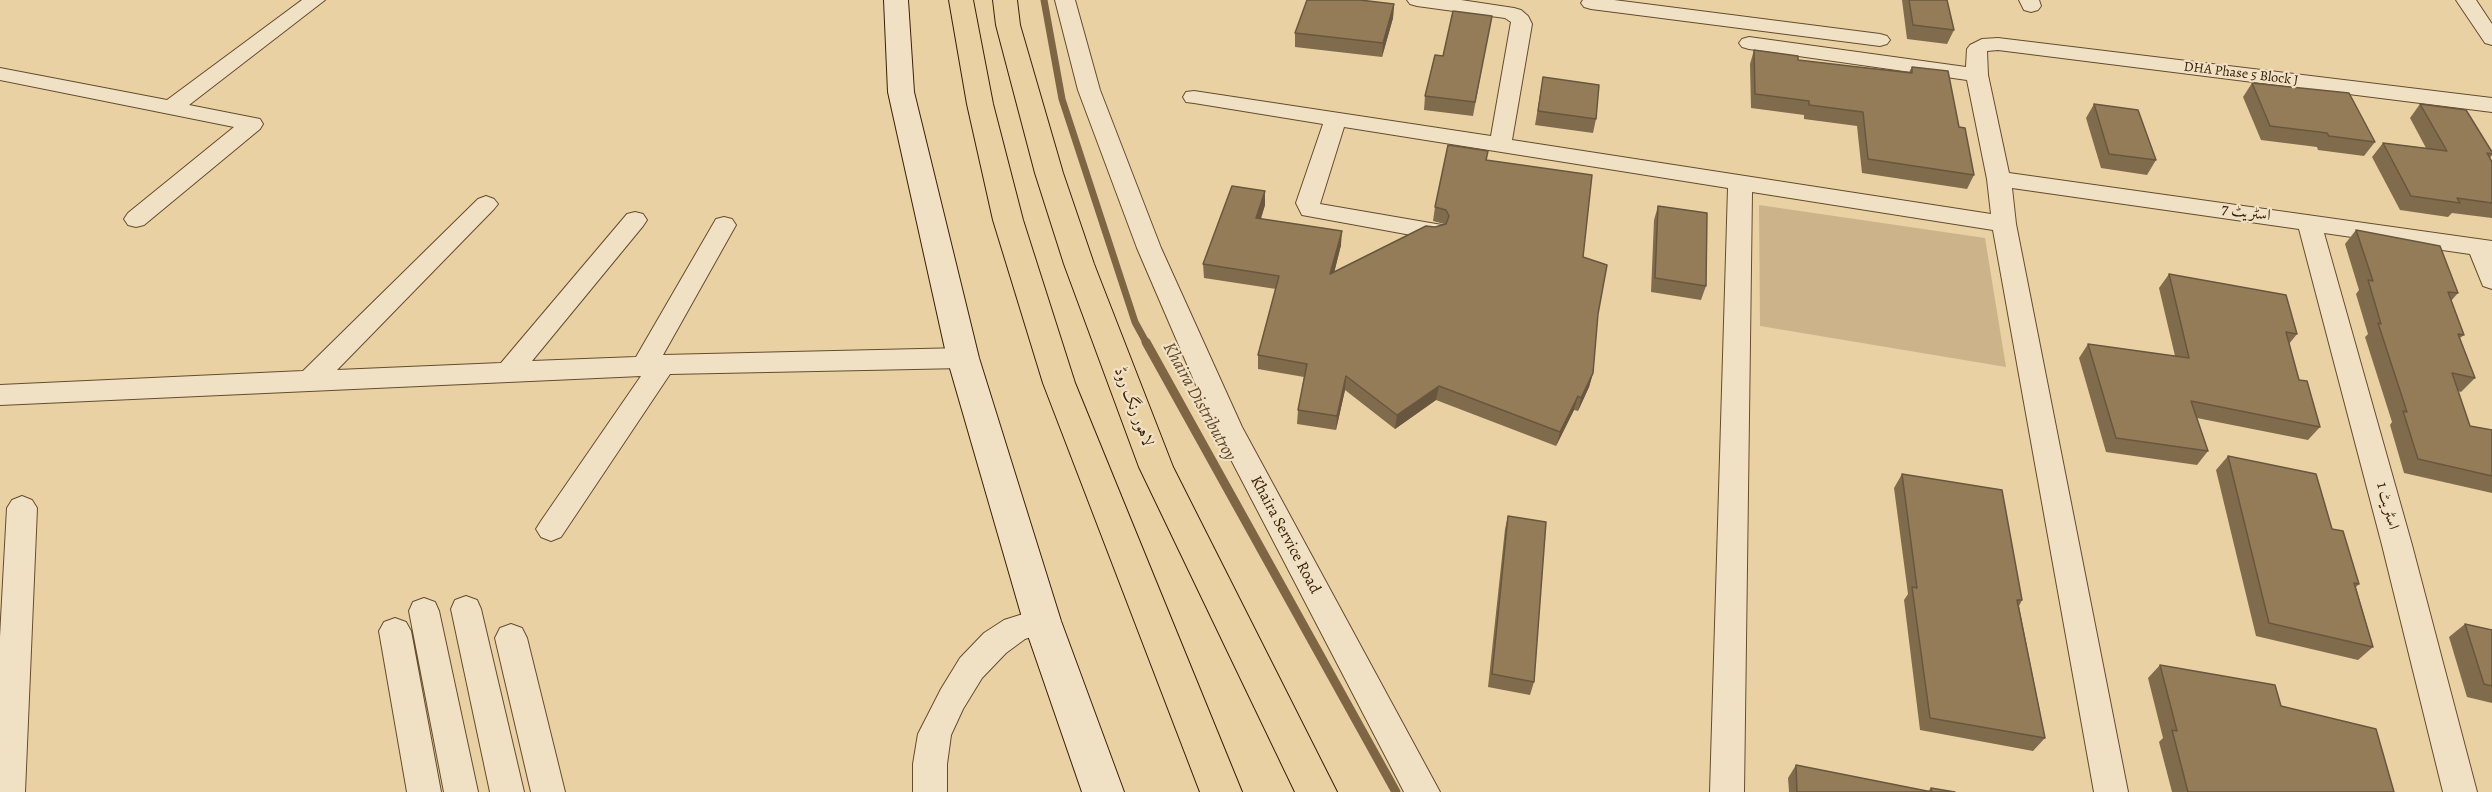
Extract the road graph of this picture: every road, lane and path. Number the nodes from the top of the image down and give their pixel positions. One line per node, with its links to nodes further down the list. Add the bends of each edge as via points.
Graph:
1 (315, 0): 16 (street)
2 (896, 0): 30 (street, via 901,92)
3 (961, 0): 49 (highway, via 980,104 1008,220 1059,383)
4 (1005, 0): 50 (highway, لاہور رنگ روڈ, via 1008,25 1078,264 1148,445)
5 (1065, 0): 51 (street, Khaira Service Road, via 1089,90 1149,248 1224,416)
6 (1417, 0): 18 (street, via 1505,12 1521,20)
7 (2466, 0): 9 (street)
8 (1596, 2): 10 (street)
9 (2492, 39)
10 (1880, 40)
11 (1749, 43): 12 (street)
12 (1977, 75): 15 (street, DHA Phase 5 Block J, via 1977,50 1990,43); 19 (street)
13 (4, 78): 16 (street)
14 (1194, 97): 17 (street)
15 (2492, 105)
16 (172, 107): 22 (street, via 252,124)
17 (1335, 120): 18 (street); 27 (street, via 1308,203 1310,210)
18 (1500, 146): 20 (street)
19 (1999, 180): 24 (street, اسٹریٹ 7); 25 (street)
20 (1740, 184): 25 (street); 52 (street)
21 (486, 204): 33 (street)
22 (136, 219)
23 (635, 220): 32 (street)
24 (2309, 222): 28 (street, اسٹریٹ 7); 54 (street, اسٹریٹ 1)
25 (2004, 224): 53 (street)
26 (724, 225): 31 (street)
27 (1433, 231)
28 (2486, 248): 29 (street)
29 (2492, 280)
30 (963, 358): 31 (street); 39 (street)
31 (653, 366): 32 (street); 36 (street)
32 (507, 373): 33 (street)
33 (310, 381): 34 (street)
34 (0, 395)
35 (22, 508): 42 (street)
36 (551, 530)
37 (466, 609): 45 (street)
38 (424, 611): 44 (street)
39 (1042, 621): 47 (street, via 1015,629 971,668 935,734); 48 (street)
40 (395, 632): 43 (street)
41 (511, 638): 46 (street)
42 (8, 792)
43 (424, 792)
44 (461, 792)
45 (507, 792)
46 (548, 792)
47 (930, 792)
48 (1103, 792)
49 (1221, 792)
50 (1316, 792)
51 (1423, 792)
52 (1727, 792)
53 (2111, 792)
54 (2460, 792)

